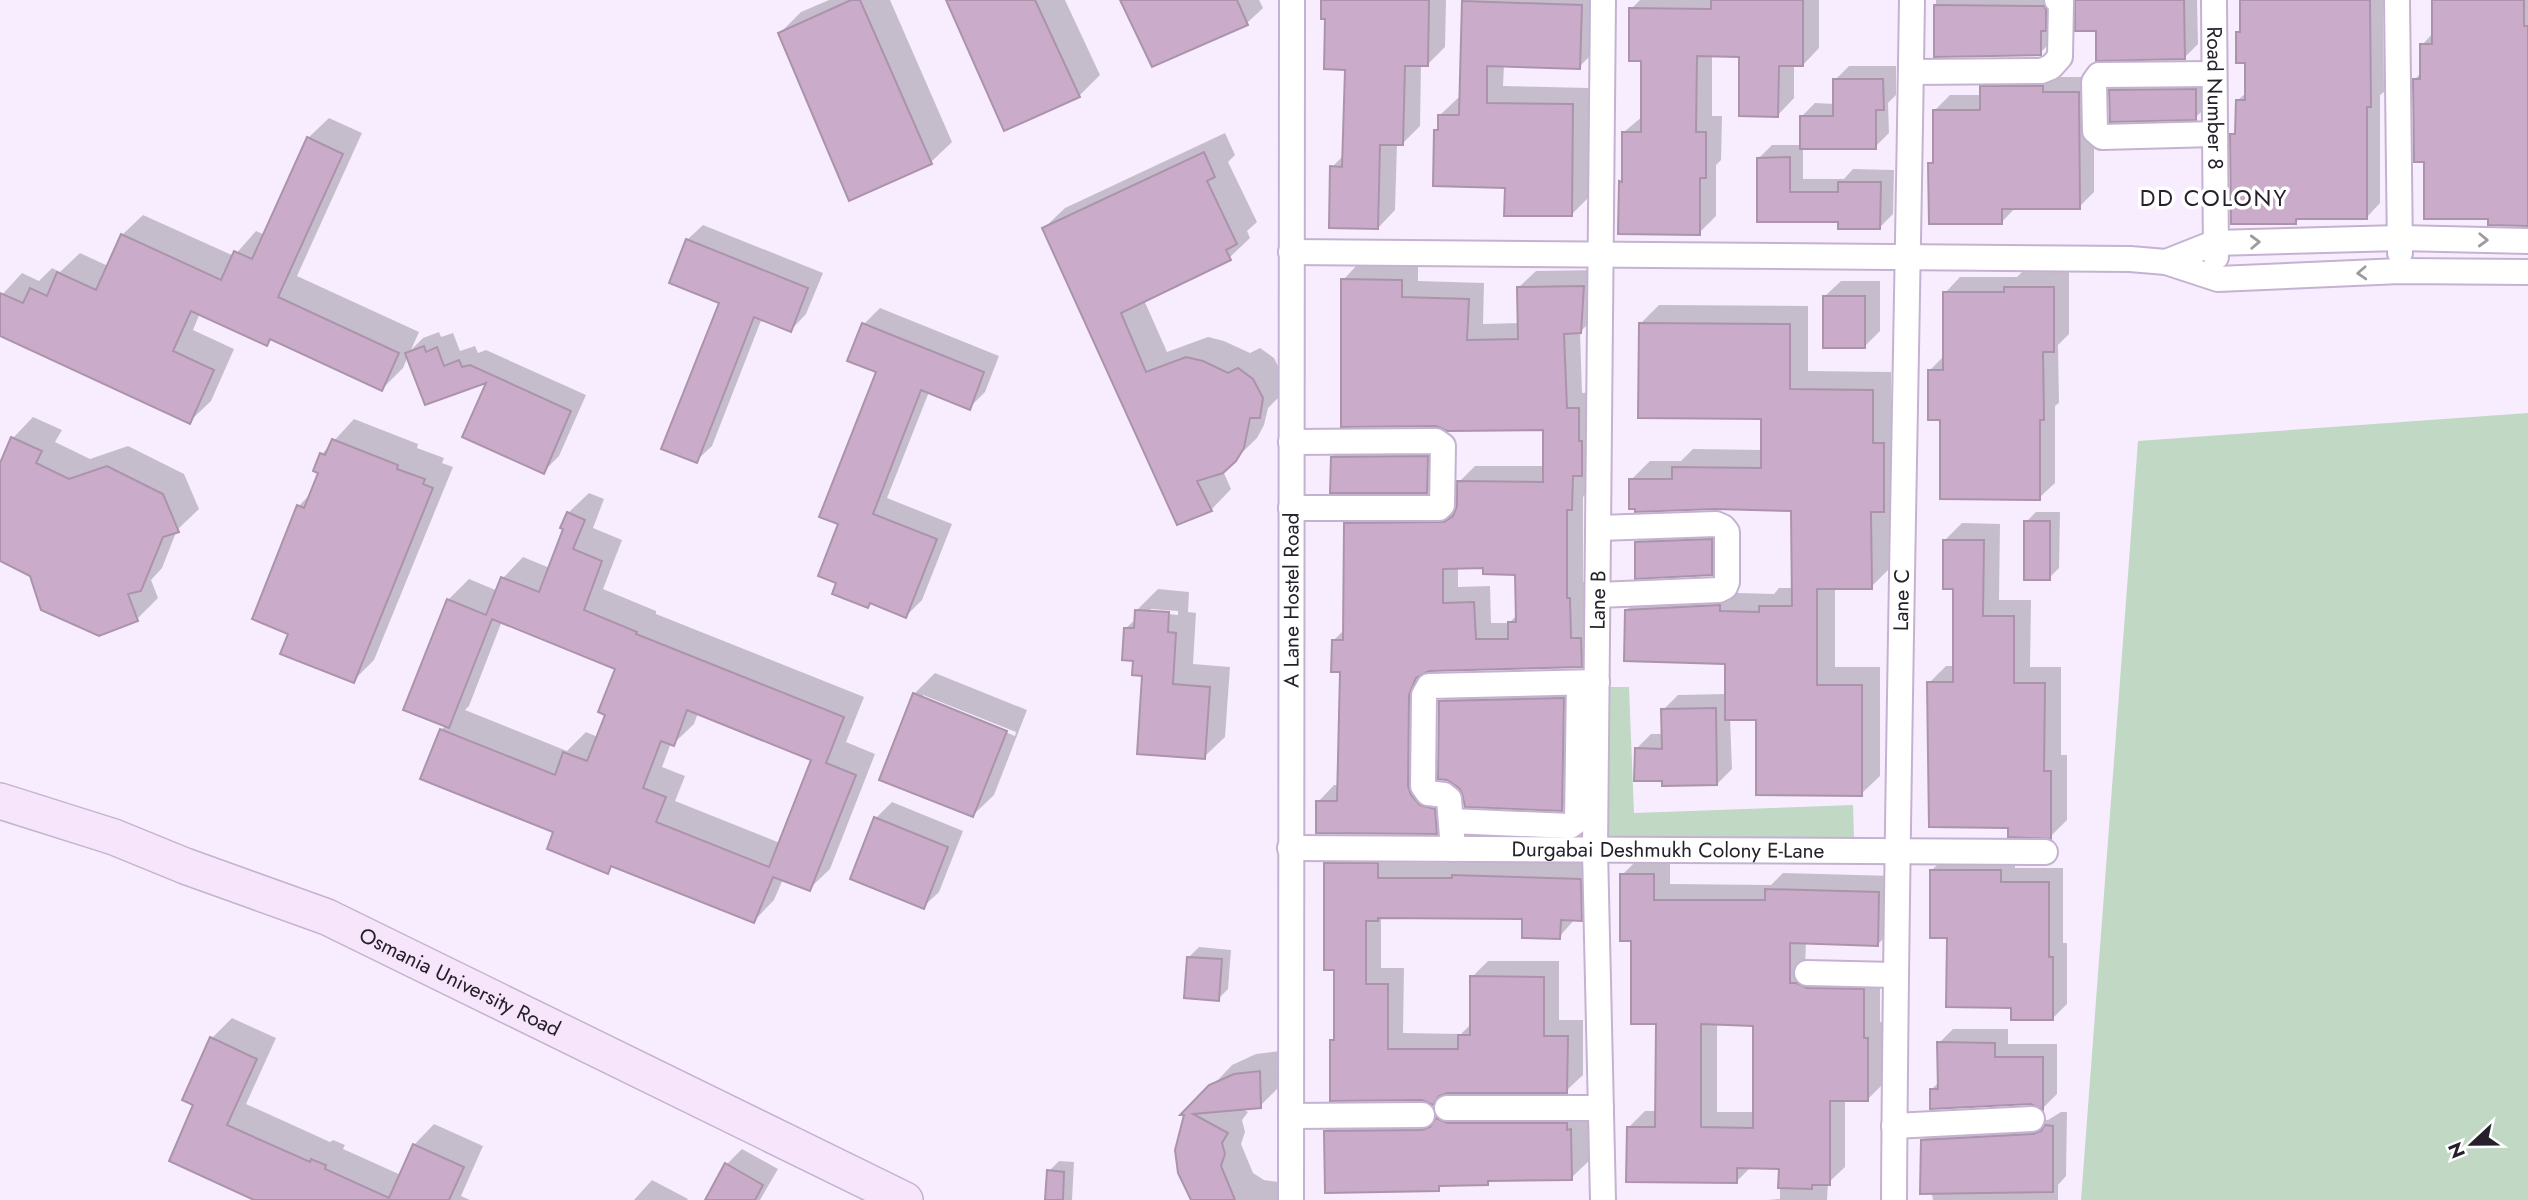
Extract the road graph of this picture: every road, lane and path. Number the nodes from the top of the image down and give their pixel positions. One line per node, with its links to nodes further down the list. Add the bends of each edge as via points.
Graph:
1 (1292, 0): 13 (street, A Lane Hostel Road)
2 (1603, 0): 14 (street, Lane B)
3 (1912, 0): 7 (street, Lane C)
4 (2057, 0): 7 (street, via 2061,2 2060,57 2051,67 2041,71)
5 (2214, 0): 8 (street, Road Number 8)
6 (2397, 0): 10 (street)
7 (1910, 72): 15 (street, Lane C)
8 (2214, 74): 9 (street, Road Number 8); 9 (street, via 2099,75 2094,82 2095,131 2102,137)
9 (2214, 134): 12 (street, Road Number 8)
10 (2400, 237): 11 (street, one-way to 11); 12 (street, one-way to 10); 17 (street)
11 (2528, 241)
12 (2214, 243): 16 (street); 19 (street, Road Number 8)
13 (1291, 252): 14 (street); 20 (street, A Lane Hostel Road)
14 (1602, 254): 15 (street); 22 (street, Lane B)
15 (1909, 257): 16 (street); 30 (street, Lane C)
16 (2166, 261): 19 (street)
17 (2400, 271): 18 (street); 19 (street, one-way to 19)
18 (2528, 272)
19 (2218, 279)
20 (1291, 442): 21 (street, A Lane Hostel Road); 21 (street, via 1436,441 1443,446 1439,508)
21 (1291, 508): 27 (street, A Lane Hostel Road)
22 (1599, 528): 23 (street, Lane B); 23 (street, via 1716,524 1727,532 1727,582 1719,590)
23 (1598, 595): 24 (street, Lane B)
24 (1588, 683): 26 (street, via 1577,821 1570,826); 26 (street, via 1426,689 1423,786 1428,793 1447,796); 29 (street, Lane B)
25 (0, 801): 40 (main road, Osmania University Road, via 114,837 327,917)
26 (1451, 821): 28 (street)
27 (1290, 848): 28 (street, Durgabai Deshmukh Colony E-Lane); 37 (street, A Lane Hostel Road)
28 (1453, 849): 29 (street, Durgabai Deshmukh Colony E-Lane)
29 (1595, 850): 30 (street, Durgabai Deshmukh Colony E-Lane); 35 (street, Lane B)
30 (1896, 852): 31 (street, Durgabai Deshmukh Colony E-Lane); 33 (street, Lane C)
31 (2045, 852)
32 (1807, 973): 33 (street)
33 (1894, 975): 39 (street, Lane C)
34 (1447, 1108): 35 (street)
35 (1601, 1108): 42 (street, Lane B)
36 (1422, 1115): 37 (street)
37 (1291, 1116): 41 (street, A Lane Hostel Road)
38 (2032, 1119): 39 (street)
39 (1895, 1126): 43 (street, Lane C)
40 (905, 1200)
41 (1291, 1200)
42 (1603, 1200)
43 (1894, 1200)

